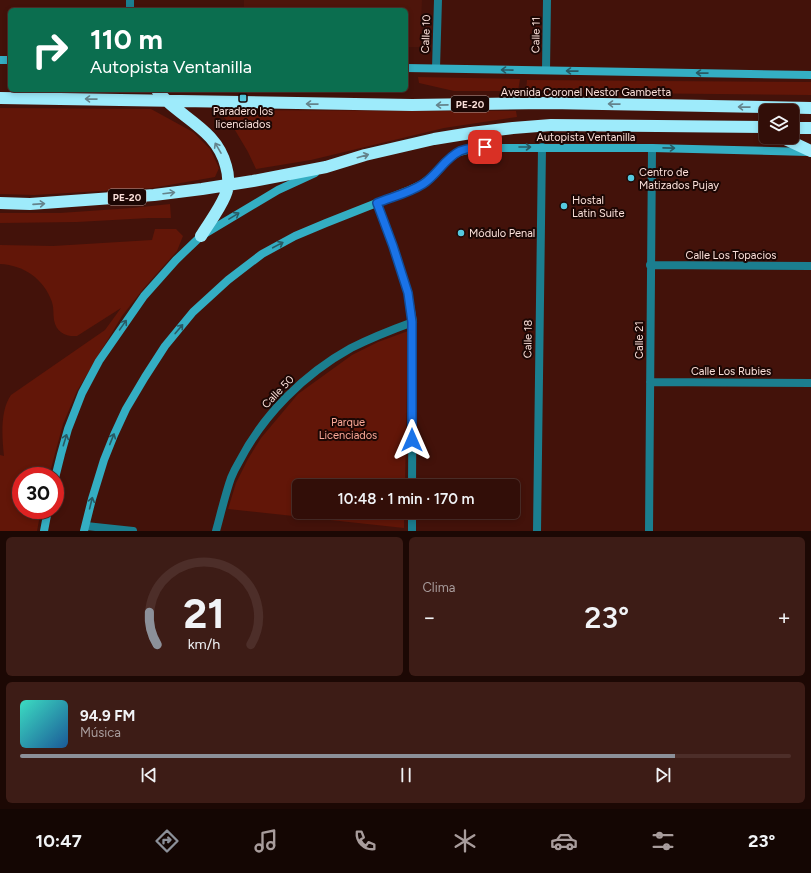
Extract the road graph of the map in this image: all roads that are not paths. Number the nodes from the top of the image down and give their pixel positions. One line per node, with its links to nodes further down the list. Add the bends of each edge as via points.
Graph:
1 (438, 0): 4 (street, Calle 10)
2 (547, 0): 5 (street, Calle 11)
3 (408, 68): 4 (street)
4 (436, 68): 5 (street, one-way to 4)
5 (546, 70): 6 (street, one-way to 5)
6 (811, 75)
7 (159, 92): 9 (highway)
8 (0, 98): 9 (highway, Avenida Coronel Nestor Gambetta / PE-20, one-way to 8)
9 (168, 102): 10 (highway, Avenida Coronel Nestor Gambetta / PE-20, one-way to 9, via 550,103 412,105); 19 (highway, one-way to 9, via 228,172 216,144 206,132)
10 (811, 108)
11 (759, 128): 18 (highway, PE-20, one-way to 11, via 434,139 513,128 551,125)
12 (799, 128): 13 (highway)
13 (811, 128)
14 (795, 144): 17 (highway)
15 (542, 148): 16 (street, Autopista Ventanilla); 21 (street, Autopista Ventanilla, one-way to 15, via 422,184 459,152 485,147); 37 (street, Calle 18)
16 (652, 148): 17 (street, Autopista Ventanilla, one-way to 17); 23 (street, Calle 21)
17 (811, 152)
18 (326, 167): 19 (highway, PE-20); 22 (street, one-way to 18, via 278,190)
19 (228, 185): 20 (highway, PE-20, one-way to 19, via 30,204 154,195); 22 (highway, via 225,196)
20 (0, 203)
21 (377, 203): 25 (street, via 408,293); 32 (street, Autopista Ventanilla, one-way to 21, via 99,476 114,435 134,396 165,346 193,312 262,254 295,236)
22 (201, 236): 28 (street, one-way to 22, via 82,393 99,361 144,296)
23 (650, 265): 24 (street, Calle Los Topacios); 26 (street, Calle 21)
24 (811, 266)
25 (412, 322): 29 (street); 35 (street, Calle 50, via 376,336 324,365 299,385 278,407 258,430 231,478)
26 (650, 382): 27 (street, Calle Los Rubies); 38 (street, Calle 21)
27 (811, 383)
28 (58, 467)
29 (412, 479)
30 (46, 519): 33 (street)
31 (412, 519): 36 (street)
32 (85, 528): 34 (street)
33 (44, 531)
34 (134, 531)
35 (216, 531)
36 (412, 531)
37 (537, 531)
38 (649, 531)

